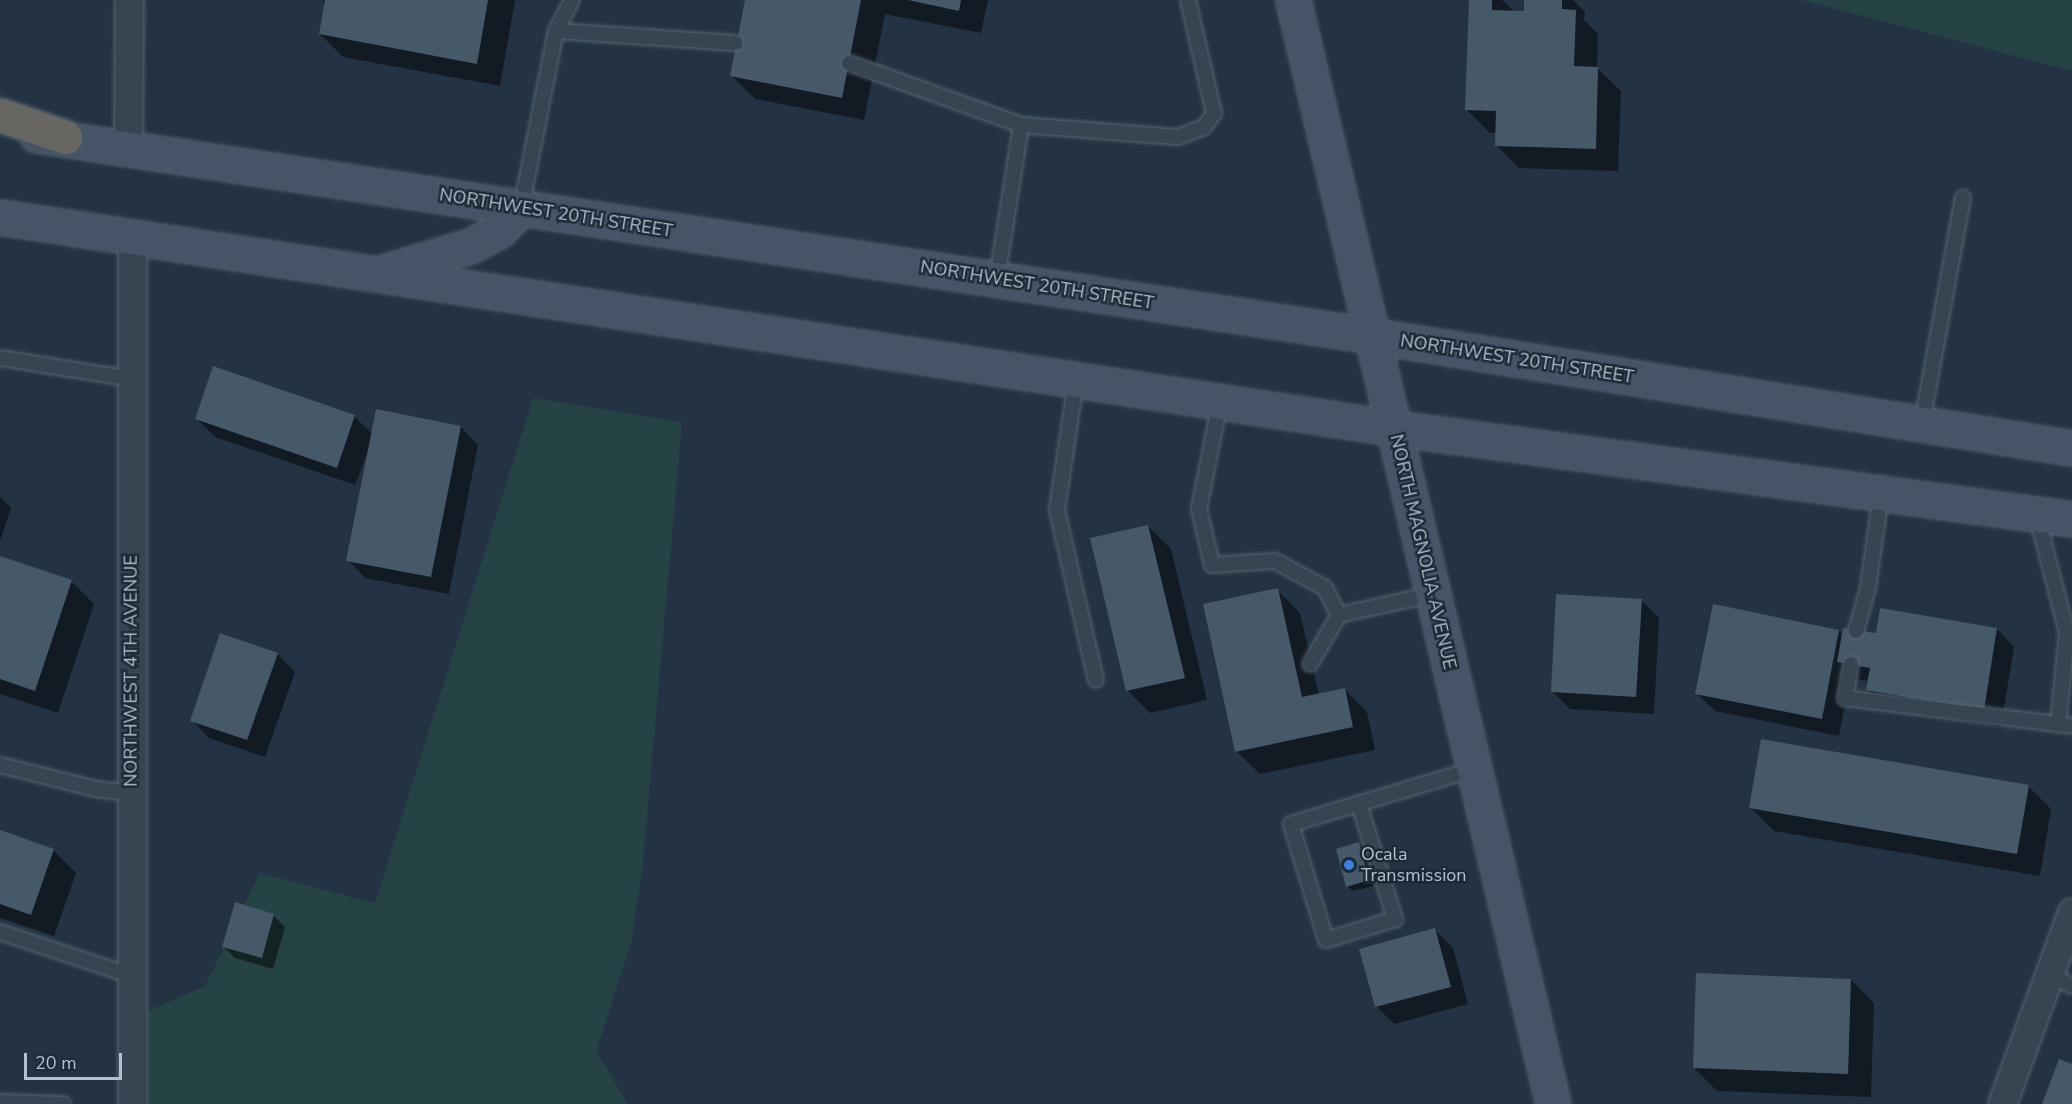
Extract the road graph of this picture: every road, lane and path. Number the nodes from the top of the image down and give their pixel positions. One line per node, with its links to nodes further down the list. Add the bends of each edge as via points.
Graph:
1 (129, 0): 12 (street)
2 (572, 0): 5 (lane)
3 (1188, 0): 9 (lane, via 1214,113 1204,127 1178,137)
4 (1293, 0): 19 (main road, NORTH MAGNOLIA AVENUE)
5 (556, 31): 6 (lane); 14 (lane)
6 (736, 43)
7 (849, 63): 9 (lane)
8 (0, 115): 11 (highway)
9 (1021, 125): 18 (lane)
10 (0, 131): 11 (main road, NORTHWEST 20TH STREET)
11 (65, 137): 12 (main road, NORTHWEST 20TH STREET)
12 (128, 147): 14 (main road, NORTHWEST 20TH STREET)
13 (1963, 198): 24 (lane)
14 (521, 208): 17 (main road, via 500,230 470,246); 18 (main road, NORTHWEST 20TH STREET)
15 (0, 217): 16 (main road)
16 (132, 238): 17 (main road); 21 (street, NORTHWEST 4TH AVENUE)
17 (373, 275): 22 (main road)
18 (997, 279): 19 (main road, NORTHWEST 20TH STREET)
19 (1374, 336): 24 (main road, NORTHWEST 20TH STREET); 25 (main road, NORTH MAGNOLIA AVENUE)
20 (0, 358): 21 (lane)
21 (132, 379): 39 (street, NORTHWEST 4TH AVENUE)
22 (1076, 381): 23 (main road); 35 (lane, via 1057,510)
23 (1220, 402): 25 (main road); 31 (lane, via 1199,509 1212,565 1275,561 1325,588)
24 (1922, 424): 26 (main road, NORTHWEST 20TH STREET)
25 (1394, 429): 27 (main road); 30 (main road, NORTH MAGNOLIA AVENUE)
26 (2072, 448)
27 (1881, 494): 28 (main road); 32 (lane, via 1868,588)
28 (2037, 515): 29 (main road); 36 (lane, via 2067,633)
29 (2072, 519)
30 (1433, 594): 31 (lane); 38 (main road, NORTH MAGNOLIA AVENUE)
31 (1339, 615): 33 (lane)
32 (1856, 631)
33 (1310, 664)
34 (1851, 664): 36 (lane, via 1845,698)
35 (1096, 680)
36 (2065, 726)
37 (0, 765): 39 (lane, via 96,789)
38 (1474, 769): 40 (lane); 48 (main road, NORTH MAGNOLIA AVENUE)
39 (131, 793): 43 (street, NORTHWEST 4TH AVENUE)
40 (1359, 804): 40 (lane, via 1291,824 1326,940 1395,919)
41 (2072, 912): 44 (street)
42 (0, 932): 43 (lane)
43 (132, 976): 47 (street, NORTHWEST 4TH AVENUE)
44 (2061, 980): 49 (street)
45 (0, 1102): 46 (lane)
46 (63, 1104)
47 (132, 1104)
48 (1553, 1104)
49 (2002, 1104)

